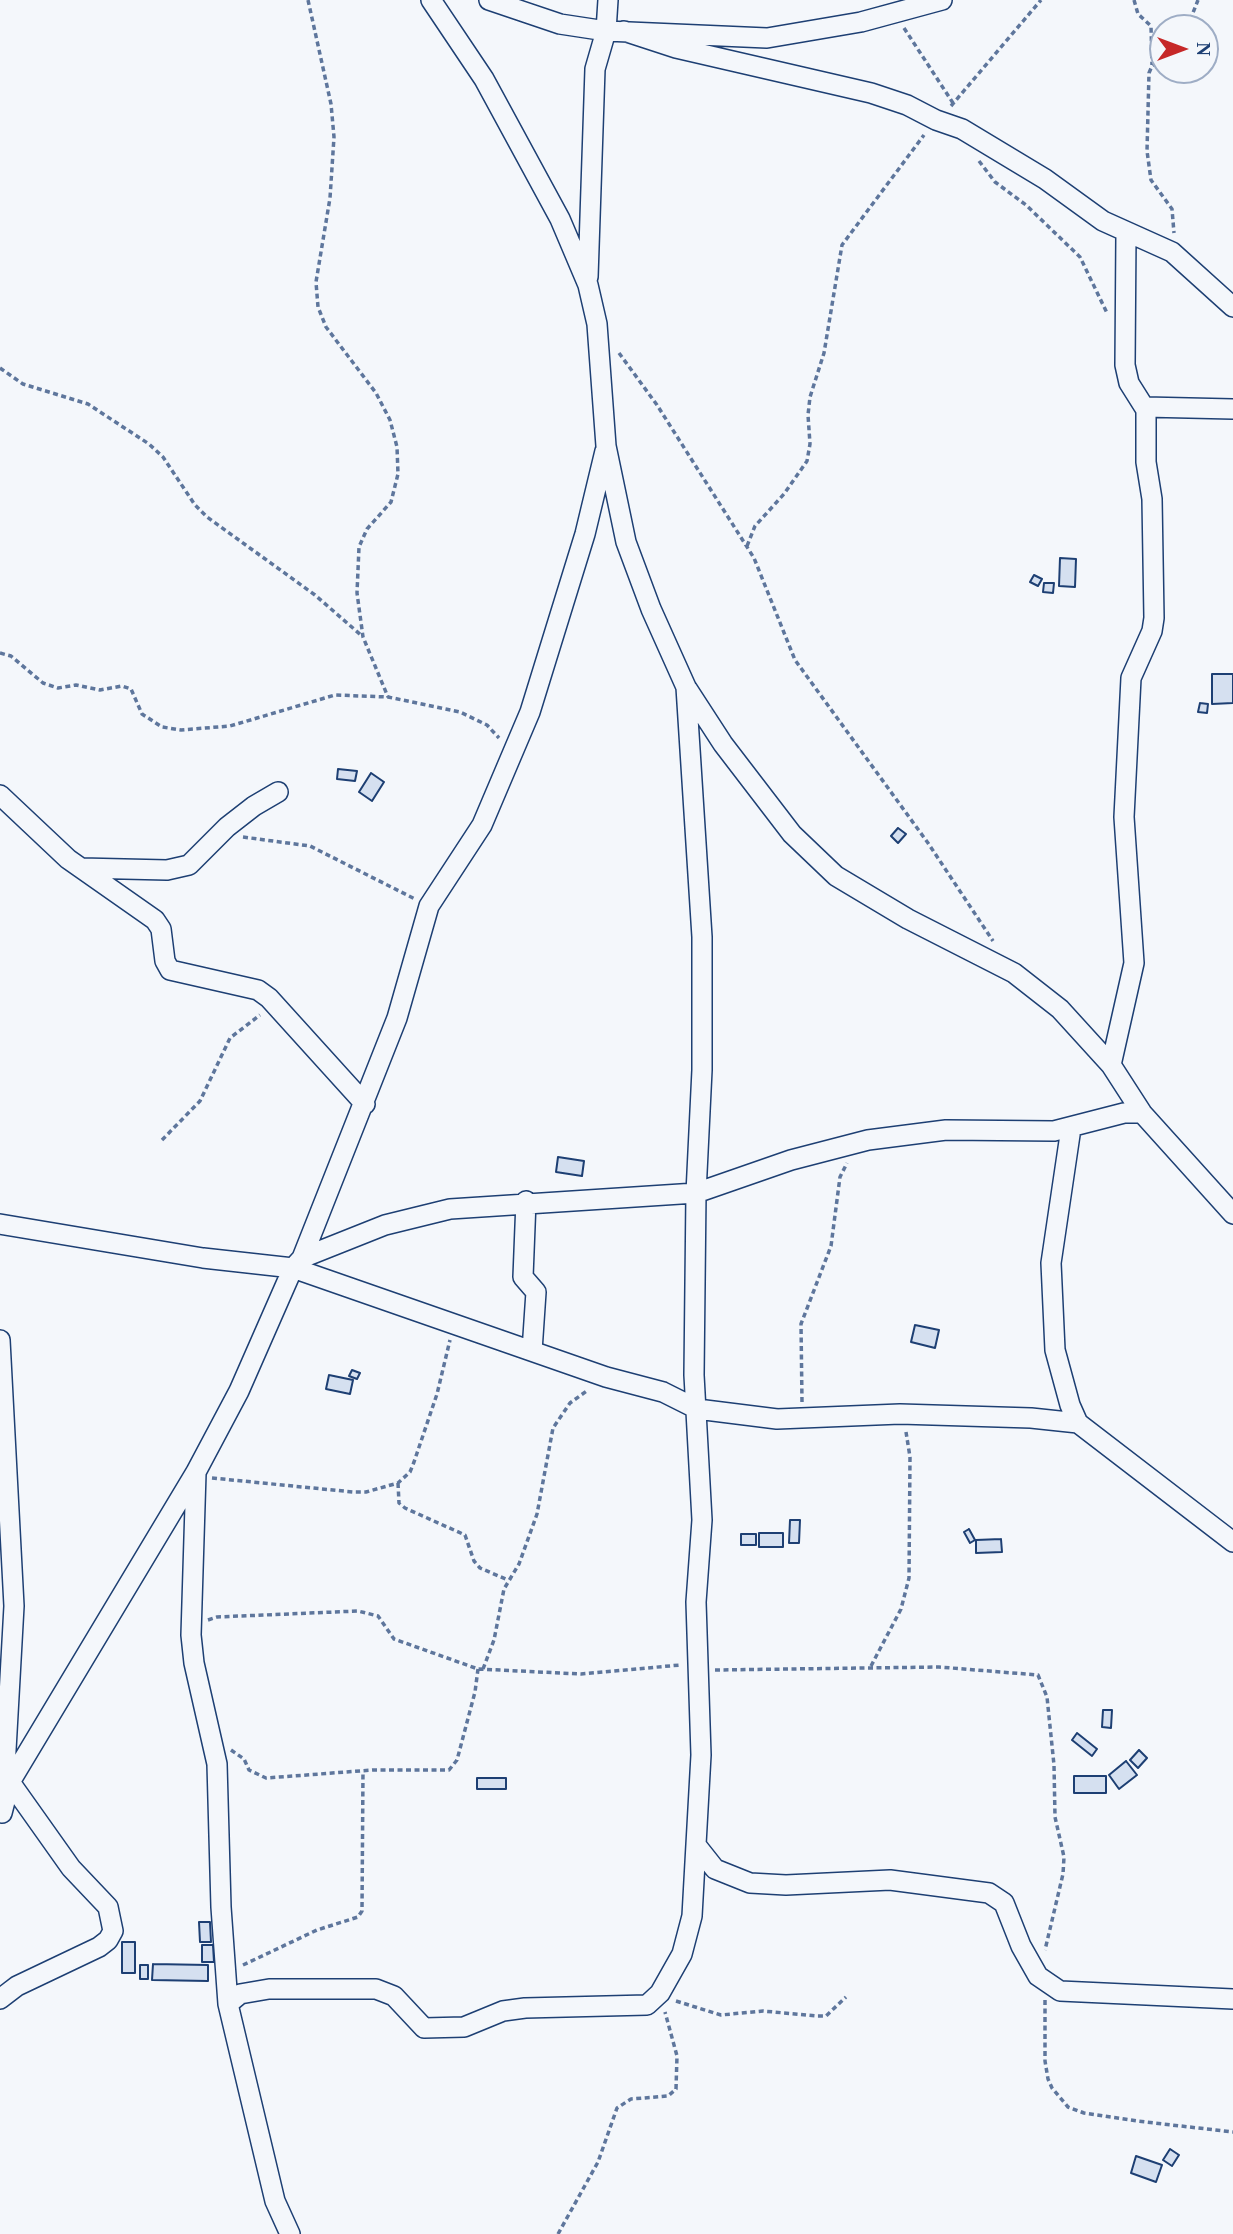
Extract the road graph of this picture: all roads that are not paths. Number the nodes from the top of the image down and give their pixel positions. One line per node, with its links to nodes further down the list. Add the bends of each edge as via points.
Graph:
1 (431, 0): 7 (street, via 484,79 560,219)
2 (489, 0): 5 (street, via 560,24)
3 (608, 0): 5 (street)
4 (942, 0): 5 (street, via 767,38)
5 (615, 31): 6 (street, via 907,105 962,129); 7 (street, via 595,69)
6 (1126, 234): 8 (street, via 1172,252); 9 (street, via 1125,365 1129,383)
7 (588, 285): 11 (street, via 597,324)
8 (1233, 307)
9 (1145, 407): 10 (street); 16 (street, via 1154,618 1130,678 1124,817 1134,963)
10 (1233, 409)
11 (606, 446): 12 (street, via 626,542); 17 (street, via 530,712 482,825 429,906 397,1018)
12 (686, 687): 16 (street, via 723,744 814,858 908,919 1014,973 1060,1009); 20 (street, via 702,937)
13 (278, 792): 15 (street, via 227,827 189,866 167,870)
14 (0, 794): 15 (street)
15 (81, 868): 17 (street, via 155,920 170,970 258,990)
16 (1111, 1065): 18 (street)
17 (365, 1104): 24 (street)
18 (1142, 1113): 19 (street, via 1124,1113); 22 (street)
19 (1072, 1128): 20 (street, via 946,1130 868,1140); 28 (street, via 1051,1263 1058,1369)
20 (696, 1193): 21 (street); 27 (street)
21 (526, 1202): 24 (street, via 450,1209 385,1225); 26 (street, via 523,1277 536,1292)
22 (1233, 1214)
23 (0, 1224): 24 (street, via 203,1258)
24 (297, 1263): 26 (street); 29 (street)
25 (0, 1340): 32 (street, via 14,1606)
26 (533, 1351): 27 (street, via 663,1392)
27 (697, 1409): 28 (street, via 800,1419 900,1414); 33 (street, via 702,1520 696,1602 701,1755)
28 (1078, 1423): 30 (street)
29 (196, 1474): 31 (street); 36 (street, via 194,1663 216,1755)
30 (1233, 1542)
31 (10, 1782): 32 (street); 34 (street, via 71,1868 108,1907 113,1931 99,1947)
32 (1, 1817)
33 (696, 1845): 35 (street, via 715,1869 750,1883 890,1880 989,1893 1004,1903 1021,1946 1042,1980 1059,1991); 36 (street, via 692,1916 682,1954 661,1998 654,2001 639,2006 525,2008 503,2011 476,2025 440,2029 424,2028 394,1996 376,1989 269,1989 240,1994)
34 (0, 1999)
35 (1233, 1999)
36 (228, 2004): 37 (street, via 275,2201)
37 (290, 2234)

